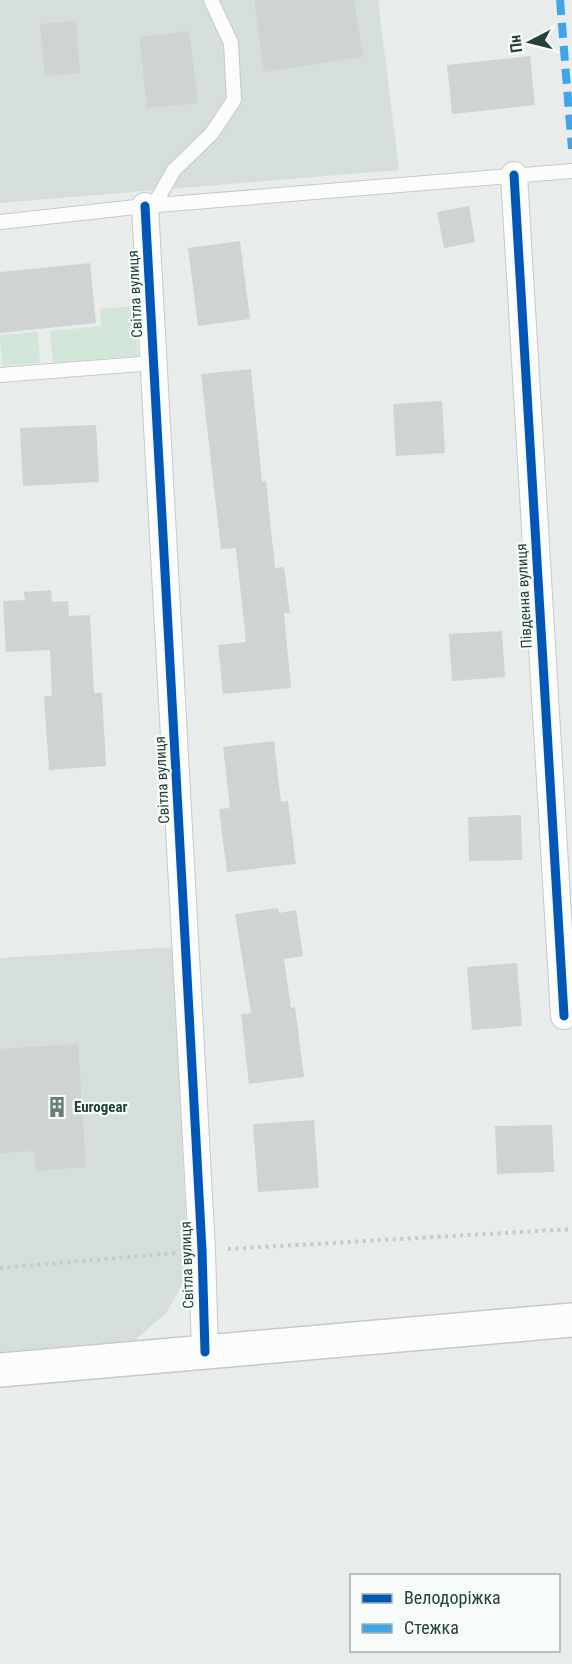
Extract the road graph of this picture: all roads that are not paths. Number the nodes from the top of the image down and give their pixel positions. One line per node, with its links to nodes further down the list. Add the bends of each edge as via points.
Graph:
1 (211, 0): 4 (lane, via 231,43 234,100 212,133 174,170)
2 (572, 171): 3 (lane)
3 (514, 175): 4 (lane); 8 (street, Південна вулиця)
4 (150, 206): 5 (lane); 6 (street, Світла вулиця)
5 (0, 222)
6 (154, 363): 7 (lane); 10 (street, Світла вулиця)
7 (0, 375)
8 (564, 1016)
9 (572, 1320): 10 (street)
10 (205, 1352): 11 (street)
11 (0, 1370)

